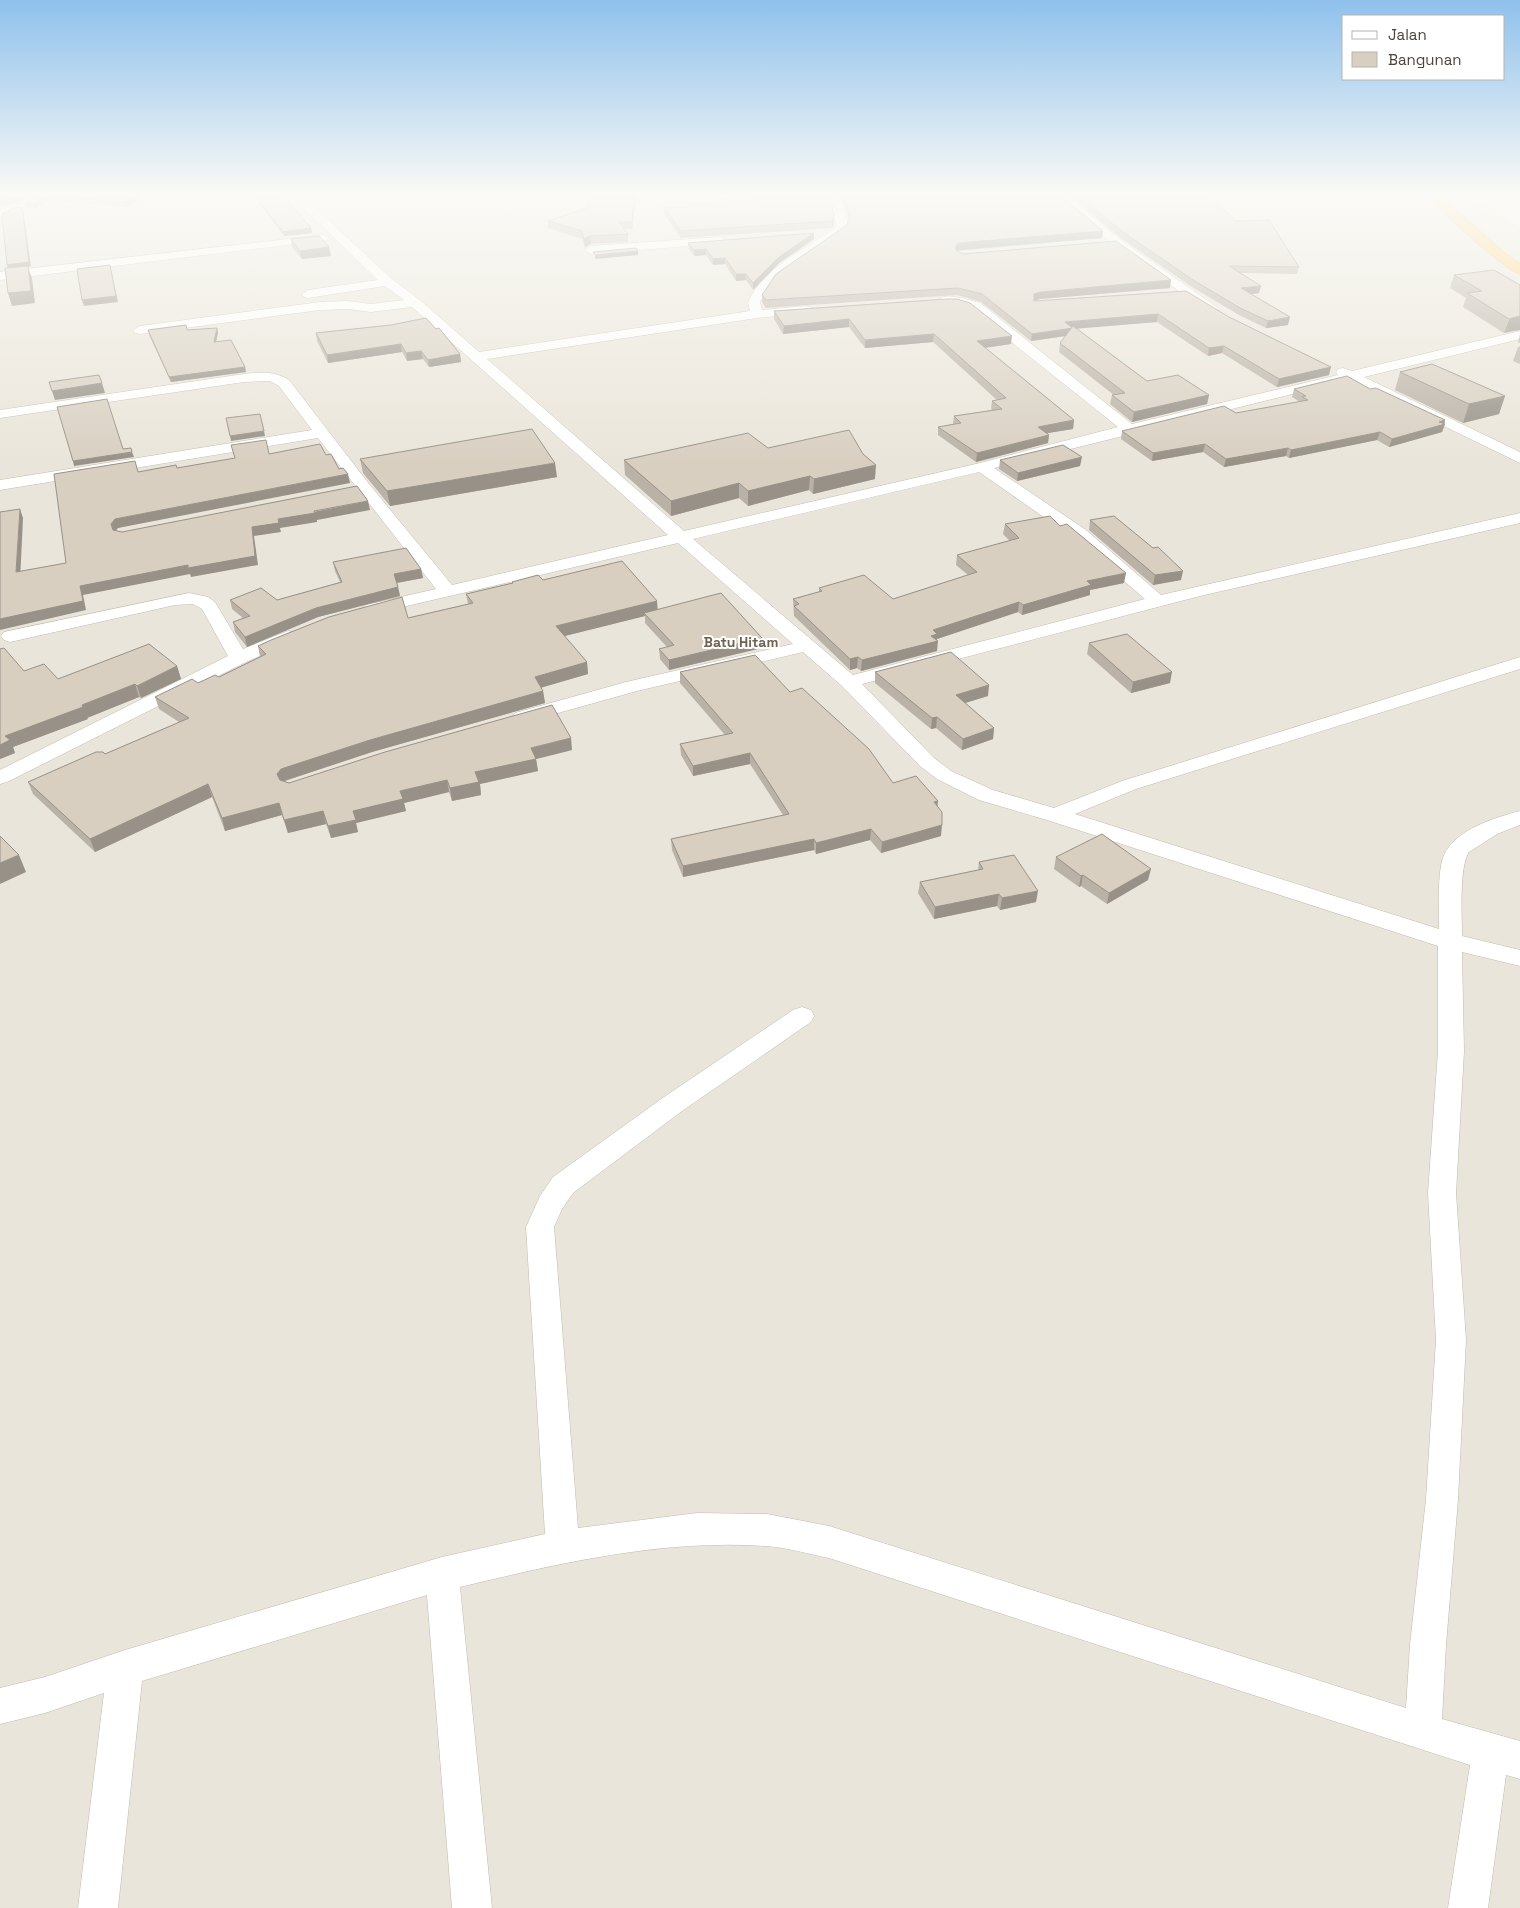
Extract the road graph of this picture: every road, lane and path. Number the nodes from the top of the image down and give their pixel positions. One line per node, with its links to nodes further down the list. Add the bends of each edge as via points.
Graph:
1 (361, 286): 7 (street)
2 (393, 286): 9 (street)
3 (764, 286): 11 (street, via 754,302)
4 (1179, 286): 5 (street)
5 (1187, 292): 6 (street); 12 (street)
6 (1167, 294)
7 (294, 296)
8 (926, 302): 19 (street, via 957,301 975,306)
9 (416, 303): 13 (street, via 371,308 320,306); 15 (street)
10 (817, 310): 11 (street)
11 (757, 314): 15 (street)
12 (1226, 316)
13 (140, 330)
14 (1520, 335): 17 (street)
15 (475, 357): 27 (street)
16 (1331, 367): 17 (street)
17 (1349, 375): 19 (street); 21 (street)
18 (0, 414): 20 (street, via 244,378 270,377 284,382)
19 (1129, 429): 22 (street)
20 (320, 433): 23 (street); 24 (street)
21 (1520, 458)
22 (982, 467): 27 (street); 29 (street, via 1080,534)
23 (0, 485)
24 (363, 487): 25 (street); 28 (street)
25 (344, 491)
26 (1520, 518): 29 (street)
27 (680, 537): 28 (street); 33 (street)
28 (448, 592): 30 (street)
29 (1157, 601): 36 (street)
30 (352, 615)
31 (300, 633): 34 (street)
32 (10, 636): 34 (street, via 175,600 196,599 204,600 209,606)
33 (806, 646): 36 (street); 37 (street, via 633,686)
34 (239, 658): 38 (street)
35 (1520, 663): 39 (street, via 1129,784)
36 (849, 682): 39 (street, via 927,762 944,775 986,794)
37 (502, 723)
38 (0, 778)
39 (1055, 815): 41 (street)
40 (1520, 818): 41 (street, via 1471,839 1455,856)
41 (1450, 941): 42 (street); 48 (street, via 1451,1051 1442,1193 1451,1340)
42 (1520, 958)
43 (802, 1016): 44 (street, via 588,1166 563,1185 550,1204 540,1227)
44 (563, 1546): 45 (street); 48 (street, via 697,1529 767,1530 829,1542)
45 (442, 1574): 46 (street); 51 (street)
46 (125, 1668): 47 (street, via 45,1695); 50 (street)
47 (0, 1706)
48 (1424, 1732): 49 (street)
49 (1505, 1757): 52 (street)
50 (98, 1908)
51 (472, 1908)
52 (1468, 1908)

